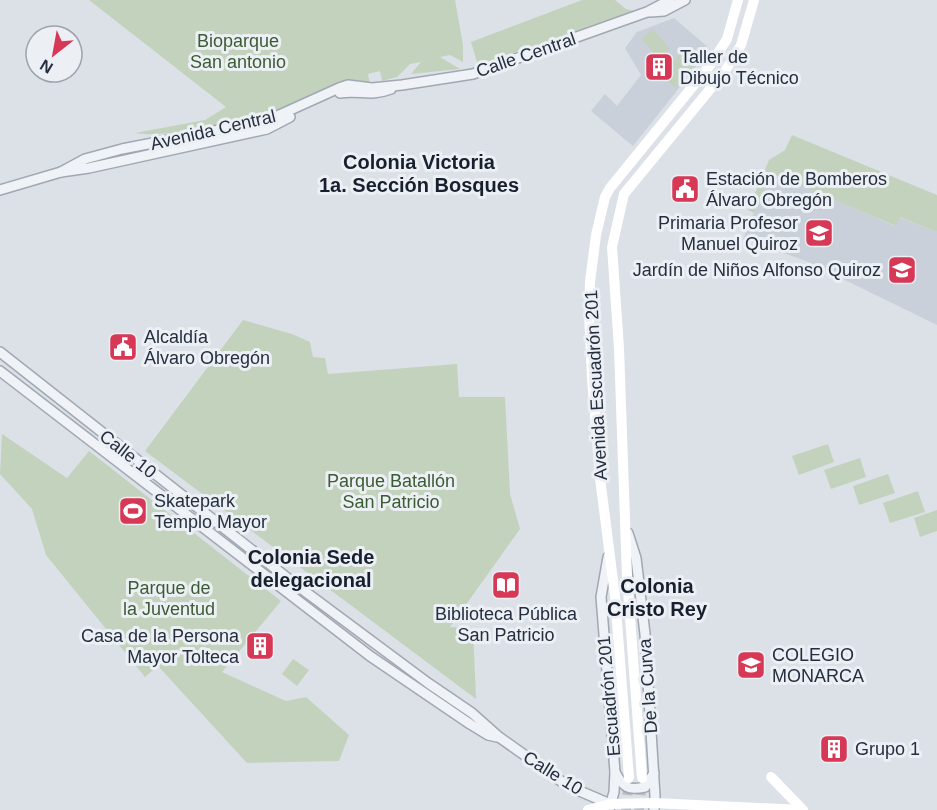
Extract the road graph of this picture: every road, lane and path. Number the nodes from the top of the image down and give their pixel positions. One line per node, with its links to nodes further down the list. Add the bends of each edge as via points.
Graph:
1 (670, 0): 6 (street, Calle Central)
2 (685, 0): 6 (street, Calle Central, via 664,11)
3 (728, 0): 7 (street)
4 (738, 0): 7 (main road, Avenida Escuadrón 201)
5 (754, 0): 10 (main road, Avenida Escuadrón 201, via 741,45 725,71)
6 (648, 12): 8 (street, Calle Central, via 473,74)
7 (735, 16): 9 (main road, Avenida Escuadrón 201, via 727,39 711,64)
8 (402, 85): 11 (street, Avenida Central, via 348,85 266,121 122,149)
9 (630, 164): 10 (main road); 15 (main road, Avenida Escuadrón 201, via 605,197 590,282 592,378)
10 (642, 172): 14 (main road, Avenida Escuadrón 201, via 624,194 612,247)
11 (0, 190)
12 (0, 352): 16 (street, Calle 10, via 295,584 472,713)
13 (0, 371): 16 (street, Calle 10, via 370,656)
14 (626, 527): 18 (street, De la Curva, via 636,558 645,634); 21 (main road, Avenida Escuadrón 201)
15 (609, 552): 17 (street, Escuadrón 201, via 602,597); 20 (main road, Avenida Escuadrón 201)
16 (488, 731): 22 (street, Calle 10, via 568,786)
17 (615, 772): 18 (street, via 625,787 634,789 645,787); 22 (street, Escuadrón 201)
18 (654, 773): 23 (street, De la Curva)
19 (771, 777): 25 (main road)
20 (629, 778)
21 (642, 778)
22 (609, 807): 23 (main road); 24 (main road)
23 (654, 807): 25 (main road)
24 (588, 810)
25 (802, 810)

